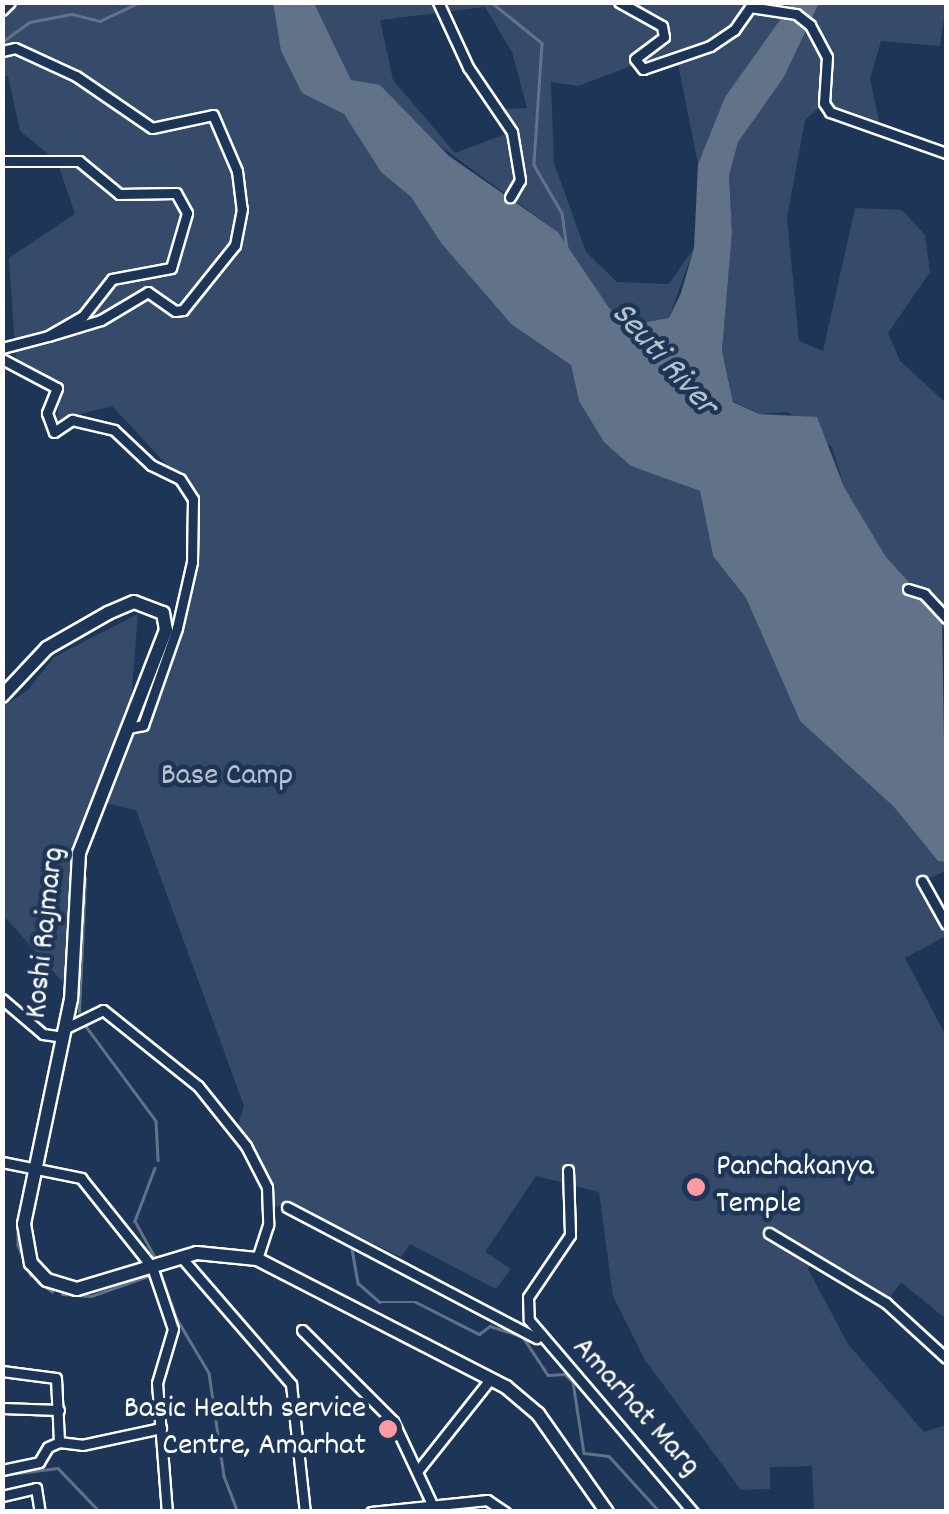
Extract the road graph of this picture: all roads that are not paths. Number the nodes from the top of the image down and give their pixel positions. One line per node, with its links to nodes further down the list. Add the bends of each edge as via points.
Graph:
1 (10, 2): 4 (street)
2 (438, 2): 8 (street, via 468,67 512,132 520,180)
3 (619, 2): 6 (street, via 662,26 664,36 635,59 643,69 710,46 734,30 750,7 796,14 827,57 824,103 830,112)
4 (2, 10)
5 (2, 51): 9 (street, via 15,48 76,76 152,128 213,115 237,171 242,209 235,245 183,310 175,312 148,292 101,320)
6 (946, 153)
7 (2, 161): 9 (street, via 78,161 119,194 176,194 187,213 170,268 112,279 83,316)
8 (510, 197)
9 (48, 336): 10 (street)
10 (2, 348)
11 (2, 359): 15 (street, via 57,388 47,413 54,432 72,420 114,430 150,465 180,479 193,499 192,562 177,628 143,725)
12 (908, 589): 13 (street, via 924,594)
13 (946, 618)
14 (2, 696): 15 (main road, Koshi Rajmarg, via 59,640 126,604 150,604 163,612 166,630)
15 (128, 728): 19 (main road, Koshi Rajmarg, via 79,853)
16 (922, 881): 17 (street)
17 (946, 924)
18 (2, 999): 19 (street, via 43,1034)
19 (64, 1033): 21 (main road, Koshi Rajmarg); 26 (street, via 103,1010 170,1059 210,1101 246,1146 266,1187 270,1209)
20 (2, 1162): 21 (street)
21 (36, 1170): 27 (street, via 80,1178); 27 (main road, Koshi Rajmarg, via 23,1236 32,1263 47,1280 88,1289)
22 (568, 1170): 29 (street, via 570,1235 528,1296)
23 (287, 1207): 29 (street)
24 (769, 1233): 30 (street, via 886,1302)
25 (180, 1256): 26 (main road, Koshi Rajmarg, via 224,1251); 27 (main road, Koshi Rajmarg); 43 (street, via 291,1384)
26 (258, 1259): 32 (main road, Koshi Rajmarg)
27 (152, 1266): 35 (street, via 173,1328 157,1372)
28 (302, 1330): 38 (street, via 393,1421)
29 (539, 1339): 47 (street, Amarhat Marg)
30 (946, 1358)
31 (2, 1371): 34 (street, via 56,1378)
32 (491, 1378): 38 (street); 46 (main road, Koshi Rajmarg, via 538,1414)
33 (2, 1408): 34 (street)
34 (59, 1410): 36 (street)
35 (162, 1428): 36 (street, via 82,1445); 42 (street)
36 (59, 1442): 37 (street, via 48,1446 40,1462)
37 (2, 1470)
38 (419, 1470): 40 (street)
39 (2, 1496): 41 (street, via 36,1488)
40 (431, 1502): 44 (street); 45 (street, via 487,1500)
41 (40, 1512)
42 (167, 1512)
43 (304, 1512)
44 (370, 1512)
45 (505, 1512)
46 (607, 1512)
47 (693, 1512)

